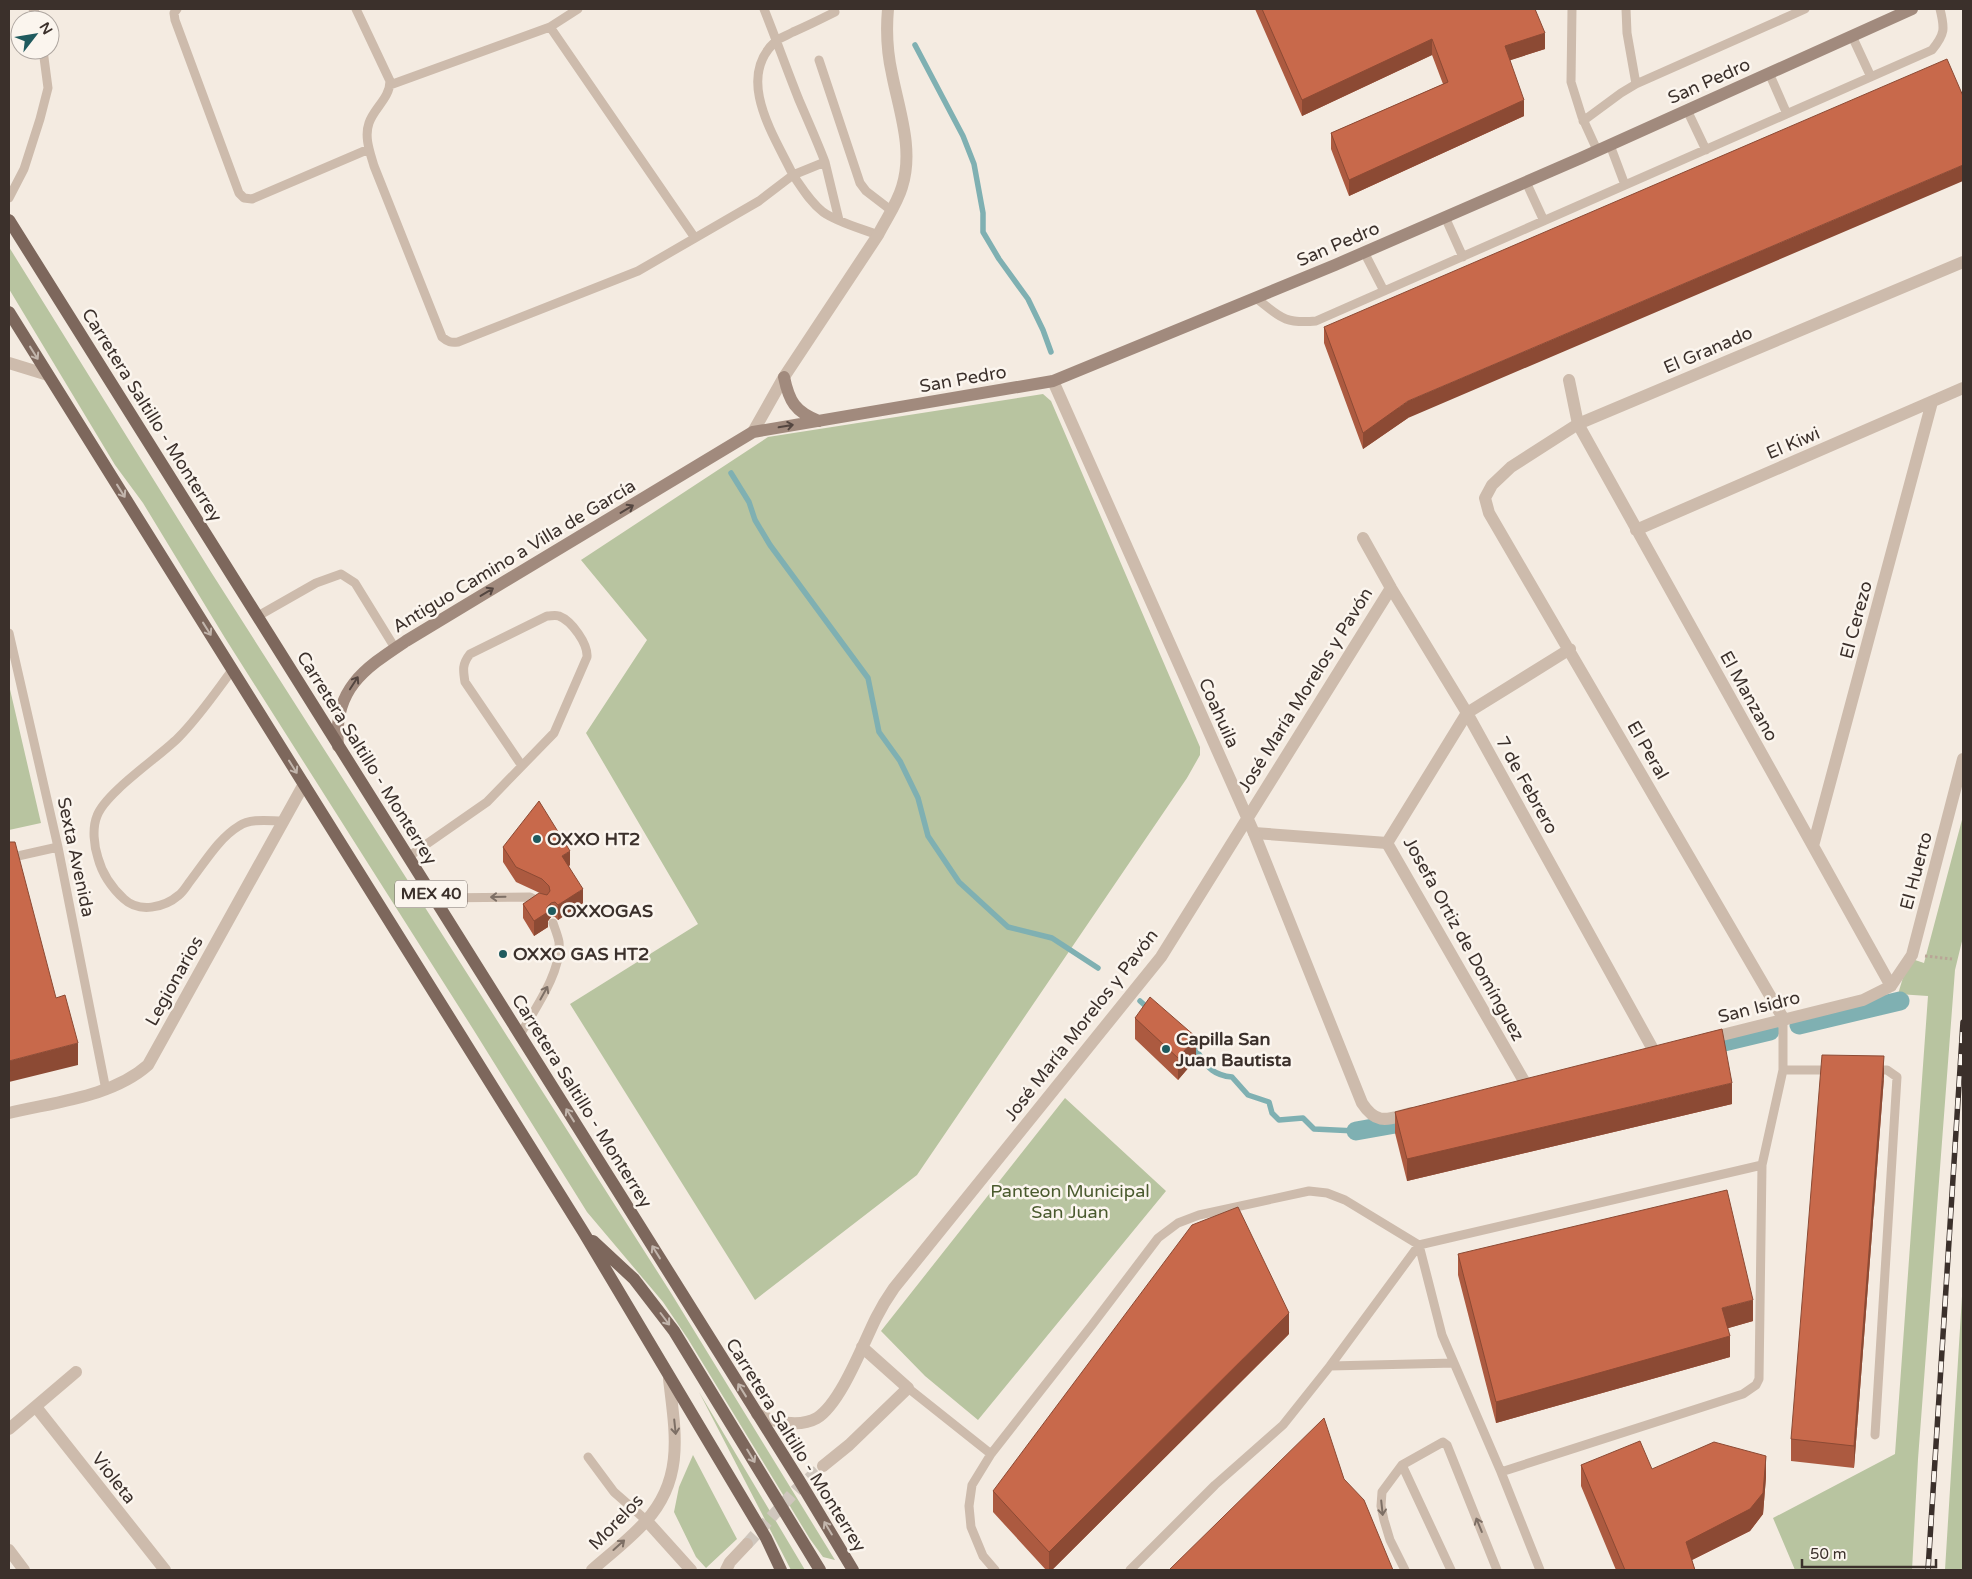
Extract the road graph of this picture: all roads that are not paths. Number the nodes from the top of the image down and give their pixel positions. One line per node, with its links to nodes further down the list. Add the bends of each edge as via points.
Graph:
1 (177, 9): 25 (lane, via 175,20 239,193 244,198 252,199)
2 (356, 9): 20 (lane)
3 (578, 9): 12 (lane)
4 (764, 9): 14 (lane)
5 (888, 9): 33 (street, via 887,43 906,154 902,186)
6 (1572, 9): 23 (lane, via 1571,82)
7 (1626, 9): 19 (lane)
8 (1805, 9): 19 (lane)
9 (1912, 9): 13 (main road, San Pedro)
10 (1940, 9): 18 (lane, via 1945,26 1932,50)
11 (835, 12): 14 (lane)
12 (550, 27): 20 (lane); 39 (lane)
13 (1852, 36): 17 (main road, San Pedro); 18 (lane)
14 (777, 40): 28 (lane); 29 (lane, via 765,54 757,86 763,114)
15 (44, 60): 32 (lane, via 48,88 24,169)
16 (819, 60): 33 (lane, via 860,183)
17 (1769, 73): 21 (main road, San Pedro); 22 (lane)
18 (1871, 77): 22 (lane)
19 (1636, 84): 23 (lane)
20 (390, 86): 25 (lane, via 369,123)
21 (1687, 110): 24 (main road, San Pedro); 27 (lane)
22 (1787, 114): 27 (lane)
23 (1583, 121): 26 (lane)
24 (1610, 145): 26 (main road, San Pedro); 31 (lane)
25 (369, 149): 39 (lane, via 442,337 453,343 638,271)
26 (1597, 150): 30 (main road, San Pedro)
27 (1706, 150): 31 (lane)
28 (825, 162): 29 (lane); 36 (lane)
29 (793, 175): 36 (lane, via 823,212); 39 (lane, via 759,201)
30 (1526, 182): 34 (main road, San Pedro); 37 (lane)
31 (1625, 185): 37 (lane)
32 (9, 198)
33 (892, 210): 38 (street)
34 (1445, 217): 40 (main road, San Pedro); 41 (lane)
35 (9, 220): 60 (main road, Carretera Saltillo - Monterrey / MEX 40)
36 (839, 220): 38 (lane)
37 (1544, 221): 41 (lane)
38 (878, 234): 48 (street)
39 (695, 238)
40 (1364, 252): 43 (lane); 44 (main road, San Pedro)
41 (1463, 257): 43 (lane)
42 (1963, 262): 54 (street, El Granado)
43 (1384, 291): 44 (lane, via 1316,321 1297,323 1279,316)
44 (1256, 298): 50 (main road, San Pedro)
45 (9, 312): 47 (main road, MEX 40, one-way to 47)
46 (9, 363): 47 (street)
47 (48, 374): 64 (main road, MEX 40, one-way to 64)
48 (784, 377): 53 (main road, via 791,402 801,412); 55 (street)
49 (1569, 380): 54 (street, El Manzano)
50 (1053, 382): 53 (main road, San Pedro); 70 (street, Coahuila)
51 (1963, 388): 52 (street, El Kiwi)
52 (1932, 402): 57 (street, El Kiwi); 74 (street, El Cerezo)
53 (819, 421): 55 (main road, San Pedro, one-way to 53)
54 (1578, 424): 56 (street, El Granado, via 1511,467); 57 (street, El Manzano)
55 (753, 432): 62 (main road, Antiguo Camino a Villa de García, one-way to 55)
56 (1485, 498): 63 (street, El Peral, via 1489,512)
57 (1636, 530): 74 (street, El Manzano)
58 (1363, 538): 59 (street, 7 de Febrero)
59 (1390, 588): 65 (street, 7 de Febrero); 70 (street, José María Morelos y Pavón)
60 (258, 616): 62 (lane, via 316,583 341,574 355,583); 66 (main road, Carretera Saltillo - Monterrey / MEX 40)
61 (9, 633): 75 (lane, Sexta Avenida)
62 (395, 648): 66 (main road, Antiguo Camino a Villa de García, one-way to 62, via 338,722 348,693 358,676)
63 (1570, 649): 65 (street, Josefa Ortiz de Domínguez); 82 (street, El Peral)
64 (233, 669): 69 (main road, MEX 40, one-way to 69); 71 (lane, via 178,738 108,799 96,816 94,840 98,858 110,882 131,905 159,906 179,895 239,825 253,821)
65 (1467, 713): 73 (street, Josefa Ortiz de Domínguez); 85 (street, 7 de Febrero)
66 (338, 746): 76 (main road, Carretera Saltillo - Monterrey / MEX 40)
67 (1963, 759): 81 (street, El Huerto, via 1912,955)
68 (522, 766): 68 (lane, via 554,733 587,658 579,635 557,615 547,616 478,650 465,661 465,682); 76 (lane, via 488,802)
69 (304, 784): 71 (street, Legionarios); 94 (main road, MEX 40)
70 (1246, 817): 72 (street, Coahuila); 96 (street, José María Morelos y Pavón, via 1161,956 894,1288)
71 (283, 821): 90 (street, Legionarios, via 148,1065 136,1076)
72 (1254, 833): 73 (street); 91 (street, Coahuila, via 1362,1103 1372,1116 1387,1119)
73 (1387, 844): 89 (street, Josefa Ortiz de Domínguez)
74 (1813, 846): 81 (street, El Manzano)
75 (58, 847): 77 (lane); 90 (lane, Sexta Avenida)
76 (408, 857): 78 (main road, Carretera Saltillo - Monterrey / MEX 40)
77 (9, 858)
78 (434, 898): 79 (lane, one-way to 78, via 530,897); 83 (main road, Carretera Saltillo - Monterrey / MEX 40)
79 (544, 904)
80 (553, 923): 83 (lane, one-way to 80, via 548,986 558,961 559,942)
81 (1891, 986): 82 (street, San Isidro, via 1863,1000)
82 (1783, 1018): 84 (street, San Isidro); 86 (lane)
83 (520, 1035): 103 (main road, Carretera Saltillo - Monterrey / MEX 40, one-way to 83)
84 (1692, 1043)
85 (1655, 1053)
86 (1784, 1070): 87 (lane); 93 (lane)
87 (1840, 1070)
88 (1869, 1070): 105 (lane, via 1888,1070 1896,1077)
89 (1524, 1082)
90 (106, 1090): 92 (street, Legionarios)
91 (1424, 1109)
92 (9, 1113)
93 (1762, 1165): 95 (lane); 110 (lane, via 1759,1379 1756,1385 1743,1394)
94 (584, 1233): 100 (main road, MEX 40); 121 (main road, one-way to 121, via 634,1279 674,1330)
95 (1419, 1245): 97 (lane, via 1442,1335); 98 (lane); 106 (lane, via 1345,1200 1309,1191 1199,1215 1178,1223 1158,1238)
96 (862, 1347): 101 (street); 103 (street, José María Morelos y Pavón, via 838,1394 816,1418 786,1423)
97 (1454, 1363): 98 (lane); 110 (lane)
98 (1330, 1366): 125 (lane, via 1283,1425 1215,1485)
99 (76, 1372): 102 (street)
100 (670, 1379): 111 (street, Morelos, one-way to 111, via 676,1440 674,1468 663,1497); 120 (main road, MEX 40, via 766,1538)
101 (908, 1388): 106 (lane); 109 (street, via 849,1445)
102 (36, 1407): 104 (street); 116 (street, Violeta)
103 (757, 1414): 114 (main road, Carretera Saltillo - Monterrey / MEX 40, one-way to 103)
104 (9, 1429)
105 (1875, 1435)
106 (991, 1454): 124 (lane, via 972,1485 969,1506 971,1527 983,1556)
107 (588, 1457): 111 (lane, via 614,1492)
108 (1402, 1465): 126 (lane, one-way to 126, via 1382,1492 1381,1506 1390,1540); 127 (lane); 128 (lane, one-way to 108, via 1447,1445 1443,1442)
109 (822, 1466)
110 (1501, 1472): 129 (lane)
111 (646, 1520): 117 (street, Morelos, one-way to 111); 118 (street)
112 (747, 1544): 119 (street)
113 (9, 1550): 115 (street)
114 (844, 1555): 122 (main road, Carretera Saltillo - Monterrey / MEX 40); 123 (main road)
115 (24, 1570)
116 (165, 1570)
117 (592, 1570)
118 (691, 1570)
119 (726, 1570)
120 (781, 1570)
121 (820, 1570)
122 (853, 1570)
123 (861, 1570)
124 (995, 1570)
125 (1130, 1570)
126 (1406, 1570)
127 (1451, 1570)
128 (1497, 1570)
129 (1540, 1570)

